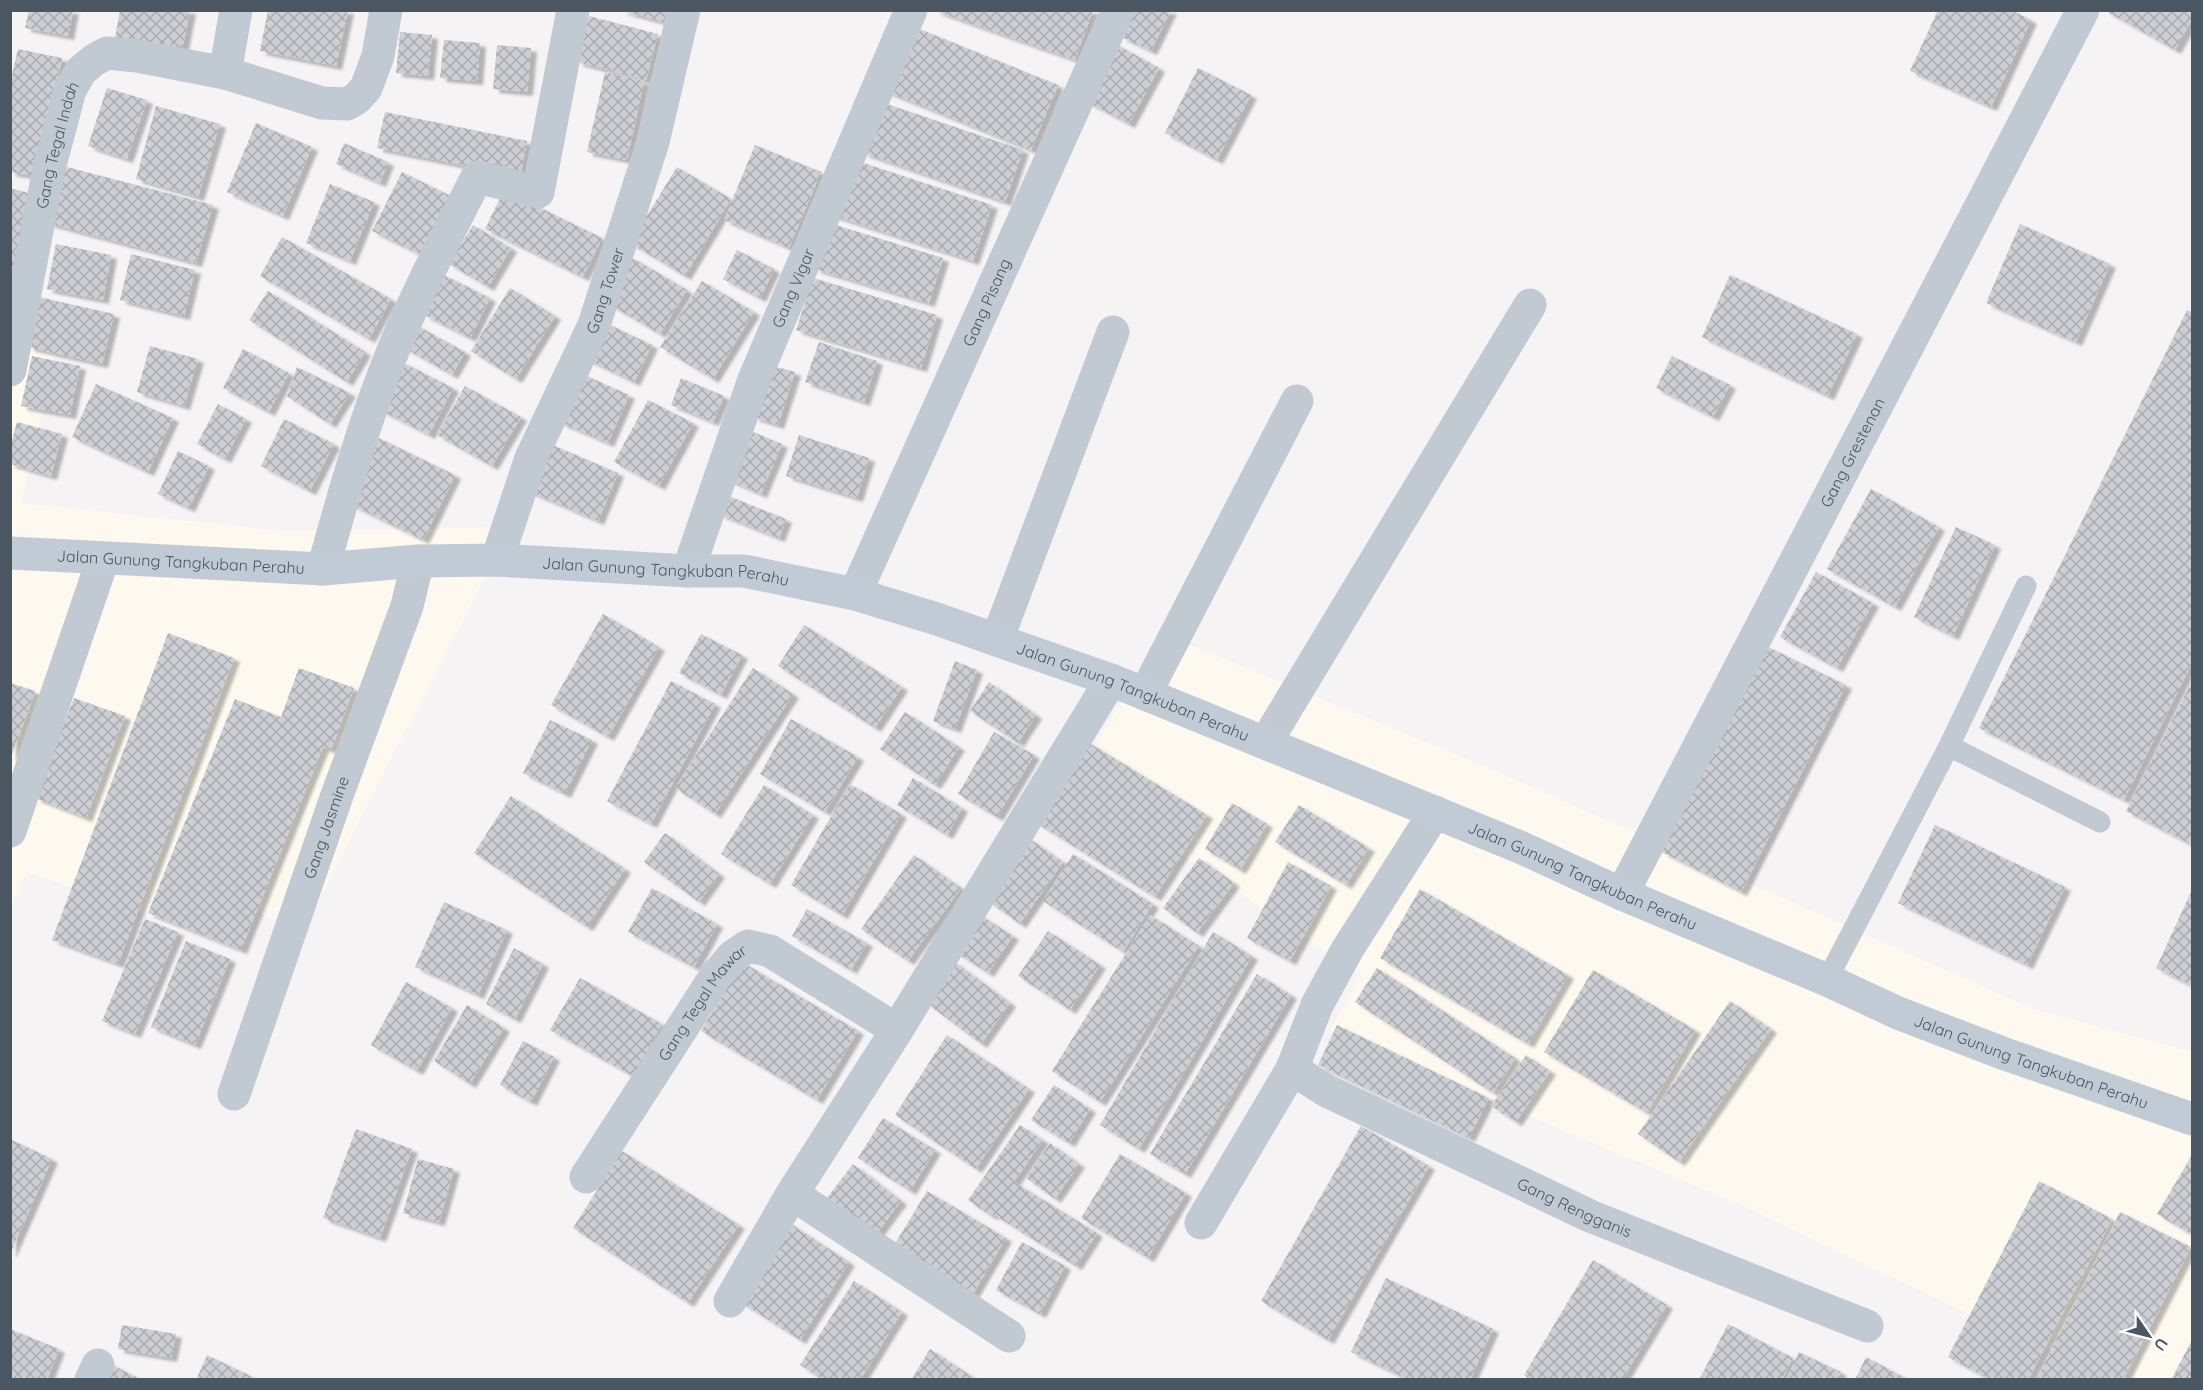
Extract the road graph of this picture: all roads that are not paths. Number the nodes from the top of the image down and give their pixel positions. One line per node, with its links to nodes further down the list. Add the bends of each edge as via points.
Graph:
1 (236, 10): 8 (street)
2 (386, 10): 8 (street, Gang Tegal Indah, via 378,56 366,88 347,104 322,103)
3 (573, 10): 17 (street, via 538,192 477,177 384,373)
4 (684, 10): 15 (street, Gang Tower, via 653,142 594,325 531,458)
5 (910, 10): 18 (street, Gang Vigar, via 753,382)
6 (1119, 10): 20 (street, Gang Pisang)
7 (2083, 10): 29 (street, Gang Grestenan)
8 (225, 73): 11 (street, Gang Tegal Indah, via 107,53 81,71 70,90 49,169)
9 (1530, 305): 24 (street)
10 (1113, 332): 21 (street)
11 (10, 370)
12 (1297, 401): 23 (street)
13 (10, 553): 14 (street, Jalan Gunung Tangkuban Perahu)
14 (104, 559): 17 (street, Jalan Gunung Tangkuban Perahu); 28 (street)
15 (497, 560): 16 (street, Jalan Gunung Tangkuban Perahu); 18 (street, Jalan Gunung Tangkuban Perahu)
16 (418, 561): 17 (street, Jalan Gunung Tangkuban Perahu); 33 (street, Gang Jasmine, via 407,606)
17 (323, 568)
18 (688, 571): 20 (street, Jalan Gunung Tangkuban Perahu, via 744,571)
19 (2026, 586): 25 (lane)
20 (855, 594): 21 (street, Jalan Gunung Tangkuban Perahu)
21 (997, 640): 22 (street, Jalan Gunung Tangkuban Perahu)
22 (1111, 680): 23 (street, Jalan Gunung Tangkuban Perahu); 31 (street)
23 (1145, 694): 24 (street, Jalan Gunung Tangkuban Perahu)
24 (1266, 742): 26 (street, Jalan Gunung Tangkuban Perahu)
25 (1949, 746): 27 (lane); 30 (lane)
26 (1435, 813): 29 (street, Jalan Gunung Tangkuban Perahu); 32 (street, via 1347,950 1317,1005)
27 (2100, 822)
28 (10, 831)
29 (1622, 894): 30 (street, Jalan Gunung Tangkuban Perahu)
30 (1827, 980): 34 (street, Jalan Gunung Tangkuban Perahu, via 1973,1042)
31 (897, 1030): 35 (street, Gang Tegal Mawar, via 770,951 748,946 715,977); 36 (street)
32 (1292, 1069): 37 (street); 39 (street, Gang Rengganis, via 1327,1091 1590,1216)
33 (234, 1094)
34 (2193, 1119)
35 (586, 1177)
36 (792, 1194): 38 (street); 40 (street)
37 (1201, 1223)
38 (730, 1301)
39 (1867, 1326)
40 (1010, 1336)

